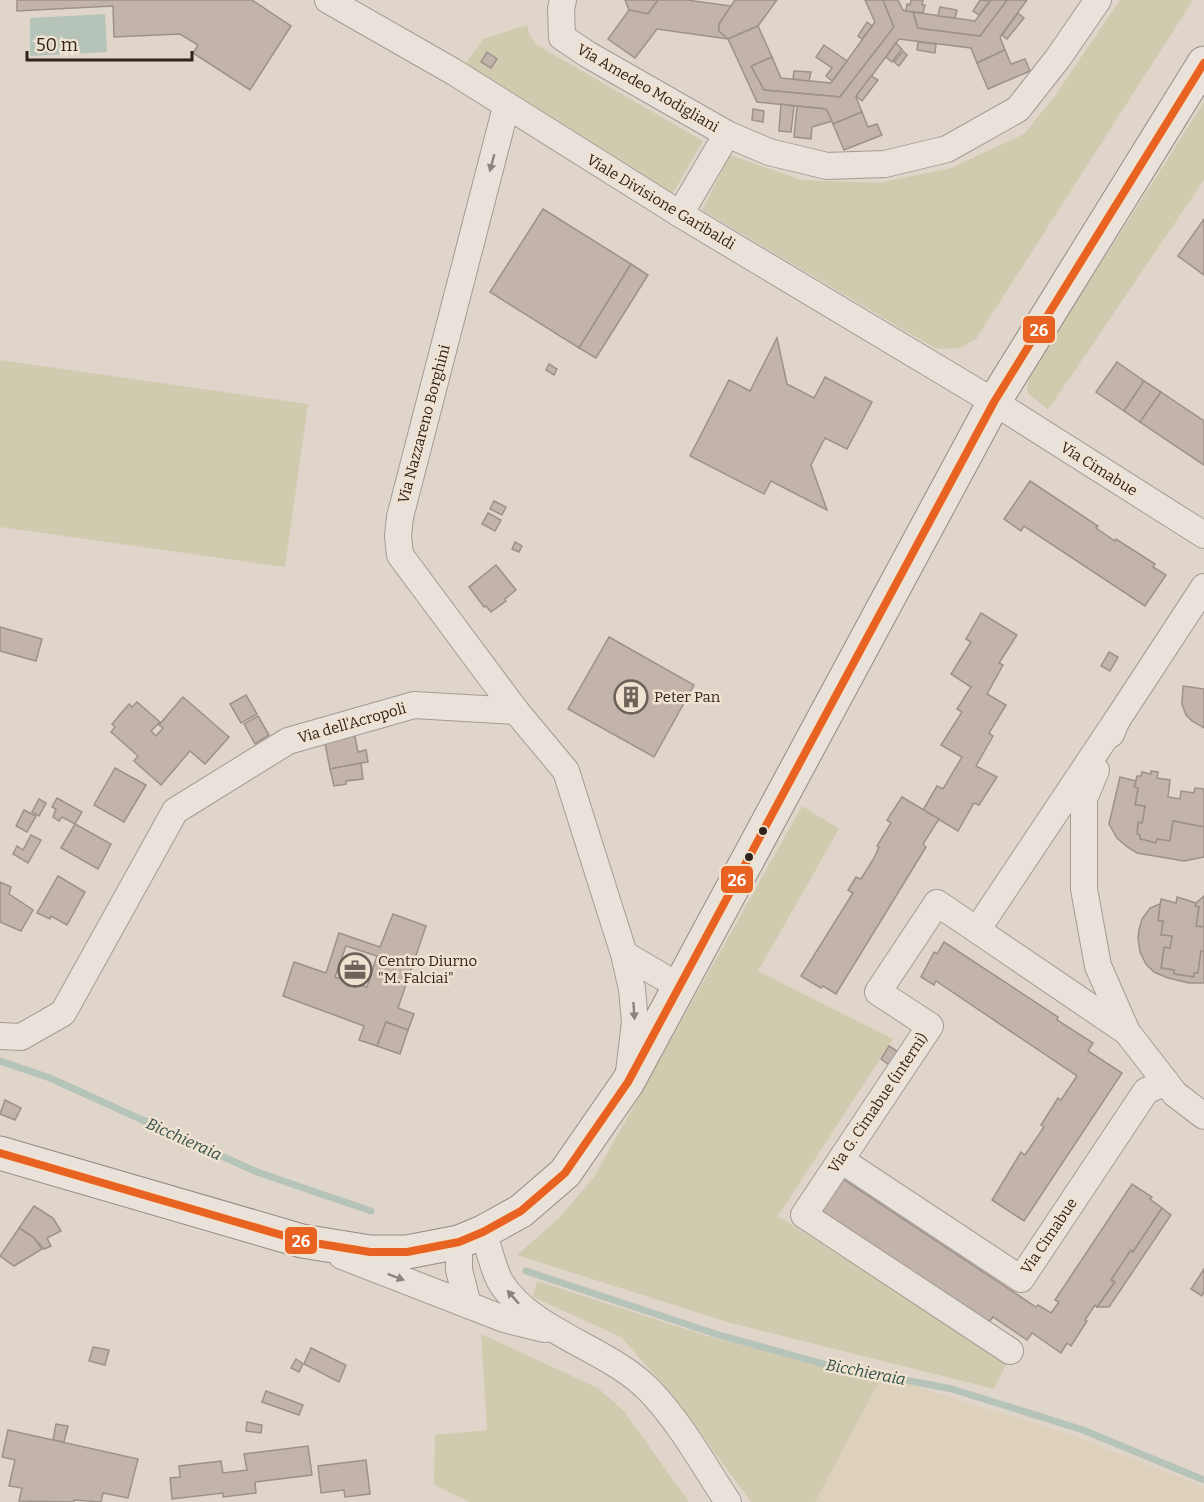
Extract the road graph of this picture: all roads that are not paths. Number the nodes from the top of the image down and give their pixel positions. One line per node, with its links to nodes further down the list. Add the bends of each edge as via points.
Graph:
1 (328, 0): 5 (street, Viale Divisione Garibaldi)
2 (1098, 0): 6 (street, Via Amedeo Modigliani, via 1018,109 947,149 885,164 827,166 769,152)
3 (562, 5): 6 (street, Via Amedeo Modigliani, via 562,37)
4 (1204, 63): 8 (main road)
5 (506, 106): 7 (street, Viale Divisione Garibaldi); 11 (street, Via Nazzareno Borghini, one-way to 11, via 398,536 400,555)
6 (727, 134): 7 (street, Via Amedeo Modigliani)
7 (680, 214): 8 (street, Viale Divisione Garibaldi)
8 (994, 402): 9 (street, Via Cimabue); 15 (main road)
9 (1204, 535)
10 (1204, 587): 12 (street)
11 (516, 711): 14 (street, via 566,771); 17 (street, Via dell'Acropoli, via 414,705 288,741 175,811 63,1013 21,1037)
12 (1117, 720): 13 (street); 16 (street, via 1084,799 1084,889 1098,966)
13 (977, 930): 16 (street); 22 (street, Via G. Cimabue (interni), via 937,903 878,992 930,1026)
14 (624, 954): 15 (street); 18 (street, one-way to 18, via 635,1022)
15 (680, 987): 18 (main road)
16 (1127, 1032): 19 (street)
17 (0, 1036)
18 (628, 1082): 23 (main road, via 565,1173 521,1211)
19 (1166, 1082): 20 (street); 22 (street, Via Cimabue, via 1146,1091 1021,1279)
20 (1204, 1116)
21 (0, 1153): 24 (main road)
22 (841, 1160): 27 (street, Via G. Cimabue (interni), via 804,1215)
23 (471, 1237): 24 (main road, via 407,1252 370,1252); 25 (street, via 459,1270); 26 (street, one-way to 23, via 519,1304)
24 (302, 1241): 25 (street, one-way to 25)
25 (468, 1305): 26 (street)
26 (559, 1333): 28 (street, via 611,1360 648,1389 681,1430)
27 (1010, 1351)
28 (728, 1502)

